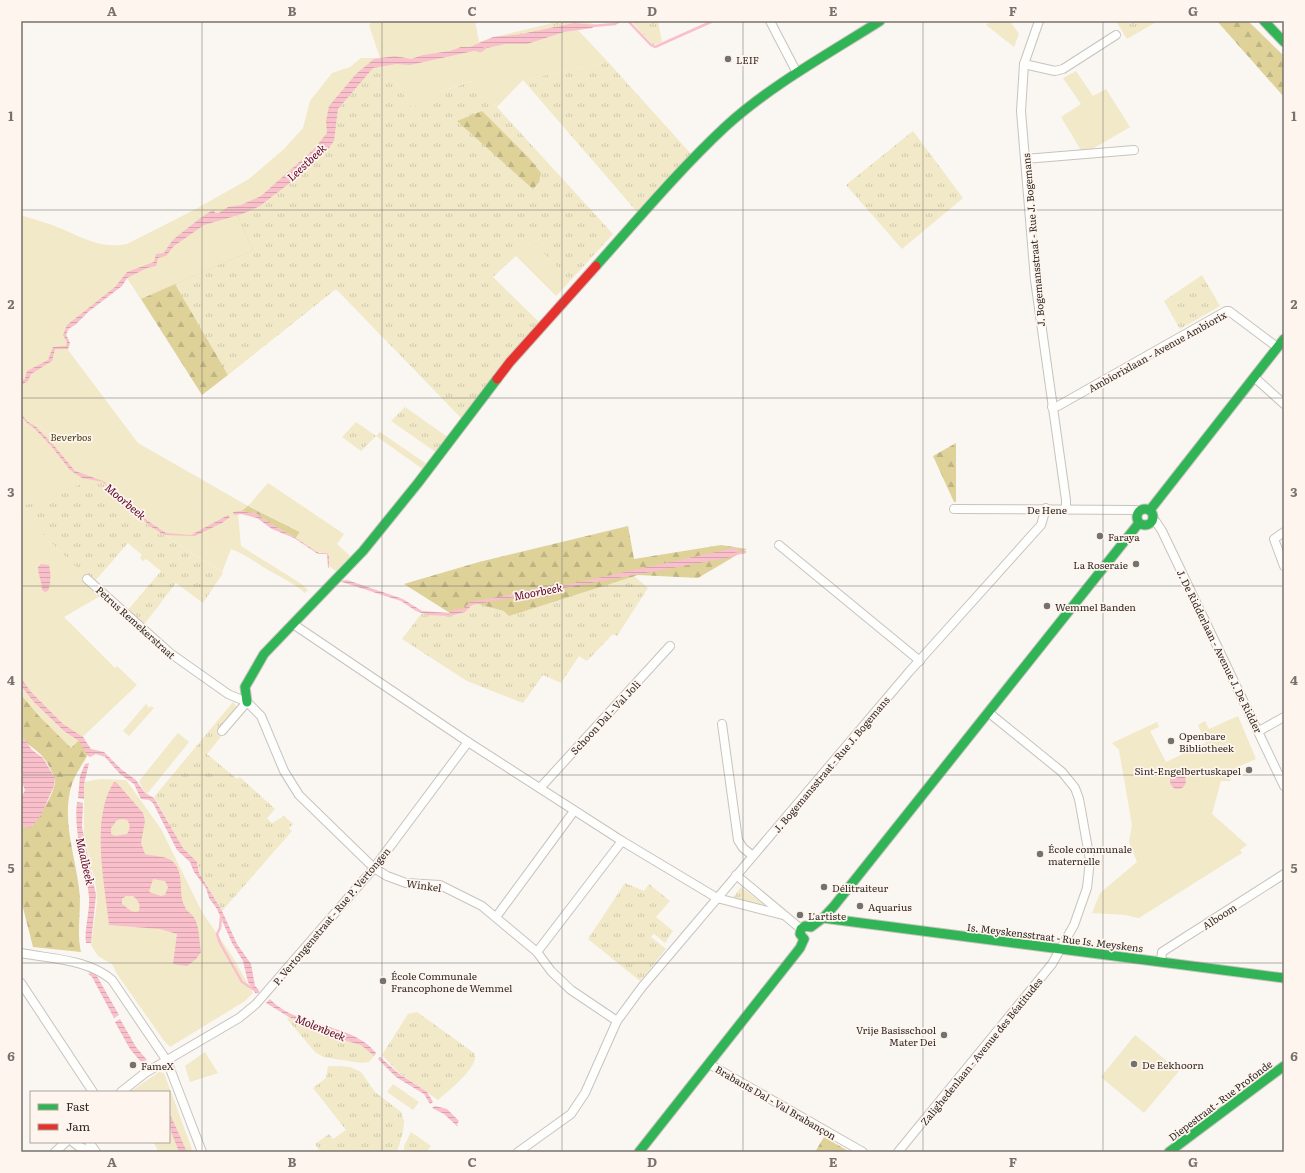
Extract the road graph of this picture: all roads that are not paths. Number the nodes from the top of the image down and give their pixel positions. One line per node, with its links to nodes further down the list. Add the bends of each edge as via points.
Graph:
1 (770, 21): 8 (street)
2 (880, 21): 8 (main road)
3 (1039, 21): 7 (street, J. Bogemansstraat - Rue J. Bogemans)
4 (1264, 21): 6 (main road)
5 (1116, 35): 7 (street, via 1063,69 1055,71)
6 (1284, 42)
7 (1024, 64): 10 (street, J. Bogemansstraat - Rue J. Bogemans, via 1021,111)
8 (797, 74): 27 (main road, via 765,94 739,115 666,188 510,362 363,551)
9 (1134, 150): 10 (street)
10 (1025, 158): 15 (street, J. Bogemansstraat - Rue J. Bogemans, via 1035,280)
11 (1284, 339): 12 (main road)
12 (1277, 347): 13 (main road); 15 (street, Ambiorixlaan - Avenue Ambiorix, via 1226,311 1058,406)
13 (1254, 377): 14 (street); 19 (main road)
14 (1284, 404)
15 (1052, 407): 17 (street, J. Bogemansstraat - Rue J. Bogemans)
16 (1046, 508): 17 (street, De Hene); 18 (street, De Hene); 29 (street, J. Bogemansstraat - Rue J. Bogemans, via 1041,525)
17 (1066, 509): 20 (street, De Hene)
18 (954, 510)
19 (1150, 510): 20 (main road, via 1144,508); 21 (main road)
20 (1138, 512): 22 (main road)
21 (1153, 520): 22 (main road, via 1148,525); 35 (street, J. De Ridderlaan - Avenue J. De Ridder, via 1162,531)
22 (1139, 523): 31 (main road)
23 (1284, 532): 25 (street, via 1274,539)
24 (779, 545): 29 (street)
25 (1284, 566)
26 (87, 579): 30 (street, Petrus Remekerstraat, via 170,654 228,694)
27 (293, 624): 30 (main road, via 264,654 252,673 246,687); 36 (street)
28 (670, 646): 38 (street, Schoon Dal - Val Joli)
29 (920, 661): 41 (street, J. Bogemansstraat - Rue J. Bogemans)
30 (247, 702): 34 (street); 42 (street, Winkel, via 261,716 284,772 299,795)
31 (988, 712): 48 (main road); 52 (street, Zalighedenlaan - Avenue des Béatitudes, via 1062,772 1077,792 1090,860 1090,874 1082,905)
32 (1284, 717): 35 (street)
33 (722, 724): 41 (street, via 738,840)
34 (222, 731)
35 (1259, 731): 37 (street, J. De Ridderlaan - Avenue J. De Ridder)
36 (468, 742): 38 (street); 42 (street, P. Vertongenstraat - Rue P. Vertongen)
37 (1284, 786)
38 (540, 788): 39 (street)
39 (574, 811): 40 (street); 47 (street)
40 (622, 841): 45 (street); 53 (street)
41 (753, 856): 44 (street, J. Bogemansstraat - Rue J. Bogemans)
42 (374, 868): 47 (street, Winkel, via 406,883 440,886 482,906); 59 (street, P. Vertongenstraat - Rue P. Vertongen, via 256,1004 239,1018)
43 (1284, 874): 55 (street, Alboom, via 1162,952)
44 (736, 875): 45 (street, J. Bogemansstraat - Rue J. Bogemans); 46 (street)
45 (717, 898): 46 (street); 58 (street, J. Bogemansstraat - Rue J. Bogemans, via 642,987)
46 (783, 915): 50 (street)
47 (496, 917): 53 (street, Winkel)
48 (823, 918): 49 (main road); 52 (main road, Is. Meyskensstraat - Rue Is. Meyskens)
49 (811, 927): 50 (main road); 51 (main road, via 814,935 810,939)
50 (801, 929): 51 (main road, via 800,934)
51 (804, 939): 60 (main road, via 800,948)
52 (1062, 949): 55 (main road, Is. Meyskensstraat - Rue Is. Meyskens); 74 (street, Zalighedenlaan - Avenue des Béatitudes)
53 (537, 952): 58 (street, Winkel, via 551,971 571,990)
54 (21, 954): 59 (street, via 87,965 102,971 112,980)
55 (1161, 962): 56 (main road, Is. Meyskensstraat - Rue Is. Meyskens)
56 (1284, 978)
57 (21, 983): 62 (street)
58 (617, 1021): 71 (street, J. Bogemansstraat - Rue J. Bogemans, via 585,1093 571,1114)
59 (167, 1061): 63 (street, P. Vertongenstraat - Rue P. Vertongen); 70 (street)
60 (709, 1064): 72 (main road); 73 (street, Brabants Dal - Val Brabançon)
61 (1284, 1066): 75 (main road, Diepestraat - Rue Profonde)
62 (92, 1091)
63 (122, 1091)
64 (65, 1143): 67 (street)
65 (74, 1143): 68 (street)
66 (90, 1143): 69 (street)
67 (55, 1152)
68 (92, 1152)
69 (96, 1152)
70 (202, 1152)
71 (518, 1152)
72 (639, 1152)
73 (863, 1152)
74 (898, 1152)
75 (1169, 1152)

